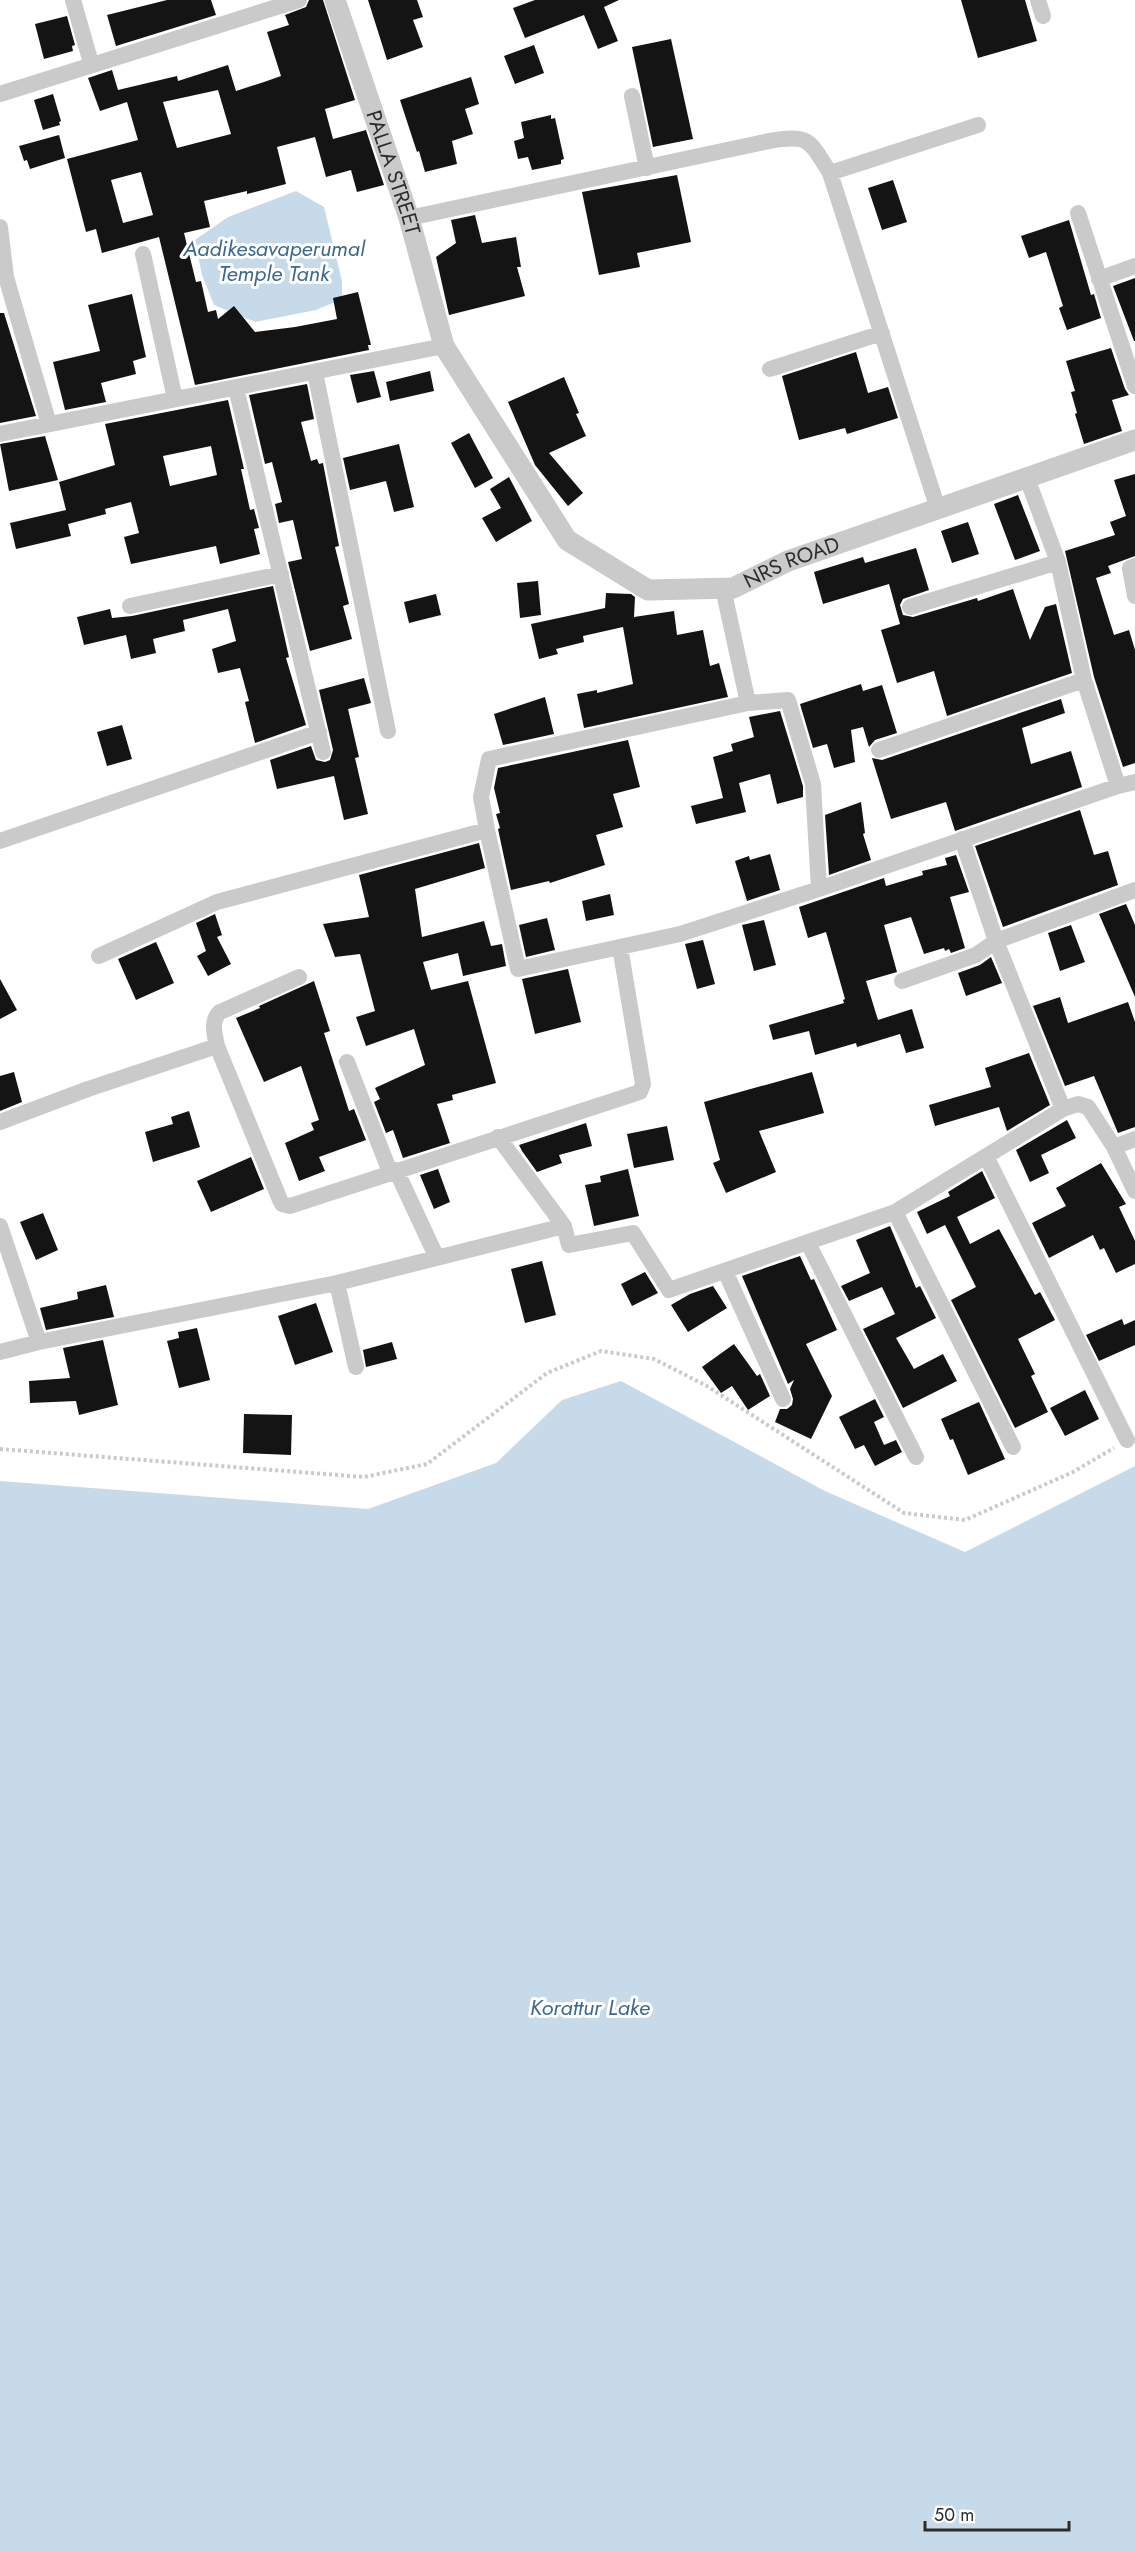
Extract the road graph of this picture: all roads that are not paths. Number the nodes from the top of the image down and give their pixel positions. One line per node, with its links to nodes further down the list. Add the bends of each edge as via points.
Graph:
1 (73, 0): 4 (street)
2 (299, 0): 4 (street)
3 (335, 0): 11 (street, PALLA STREET)
4 (91, 63): 5 (street)
5 (0, 94)
6 (632, 96): 8 (street)
7 (978, 125): 9 (street)
8 (647, 168): 9 (street, via 793,137 812,144); 11 (street)
9 (830, 173): 16 (street)
10 (1077, 213): 15 (street)
11 (409, 218): 17 (street, PALLA STREET)
12 (0, 227): 23 (street, via 6,277)
13 (143, 254): 22 (street)
14 (1135, 266): 15 (street)
15 (1099, 279): 20 (street)
16 (882, 333): 18 (street); 27 (street)
17 (444, 346): 19 (street); 31 (street, NRS ROAD, via 567,540 648,590)
18 (770, 369)
19 (315, 372): 21 (street); 37 (street)
20 (1135, 386)
21 (236, 387): 22 (street); 30 (street)
22 (175, 399): 23 (street)
23 (49, 424): 24 (street)
24 (0, 434)
25 (1135, 440): 26 (street, NRS ROAD)
26 (1027, 478): 27 (street, NRS ROAD); 28 (street)
27 (938, 509): 31 (street, NRS ROAD, via 788,561 733,588)
28 (1058, 562): 34 (street); 35 (street)
29 (1135, 566): 32 (street, via 1130,568)
30 (281, 574): 33 (street); 38 (street)
31 (723, 588): 36 (street)
32 (1135, 596)
33 (130, 606)
34 (910, 607)
35 (1084, 680): 39 (street); 42 (street)
36 (748, 703): 43 (street, via 489,759 481,797); 46 (street, via 788,700 813,784)
37 (388, 731)
38 (319, 732): 40 (street); 45 (street)
39 (879, 750)
40 (323, 752)
41 (1135, 782): 42 (street)
42 (1118, 786): 44 (street)
43 (487, 830): 49 (street, via 518,969); 50 (street, via 217,902)
44 (962, 839): 46 (street); 48 (street)
45 (0, 841)
46 (819, 889): 49 (street, via 680,934)
47 (1135, 890): 48 (street)
48 (996, 941): 52 (street, via 976,955); 55 (street)
49 (620, 947): 57 (street, via 642,1088 636,1094)
50 (99, 956)
51 (299, 977): 53 (street, via 220,1012 214,1022)
52 (902, 981)
53 (217, 1046): 56 (street); 61 (street, via 282,1204 290,1206)
54 (347, 1062): 61 (street)
55 (1063, 1109): 59 (street, via 1078,1104 1088,1107); 60 (street)
56 (0, 1122)
57 (498, 1137): 61 (street); 65 (street)
58 (1135, 1139): 59 (street)
59 (1114, 1147): 62 (street)
60 (986, 1156): 63 (street); 74 (street)
61 (393, 1171): 67 (street)
62 (1135, 1191)
63 (895, 1212): 66 (street); 75 (street)
64 (0, 1226): 70 (street)
65 (564, 1226): 67 (street); 68 (street, via 569,1245 633,1233 669,1290)
66 (808, 1243): 68 (street); 76 (street)
67 (437, 1258): 69 (street)
68 (724, 1271): 73 (street)
69 (337, 1283): 70 (street); 72 (street)
70 (39, 1342): 71 (street)
71 (0, 1352)
72 (356, 1367)
73 (783, 1399)
74 (1126, 1440)
75 (1013, 1447)
76 (916, 1457)

